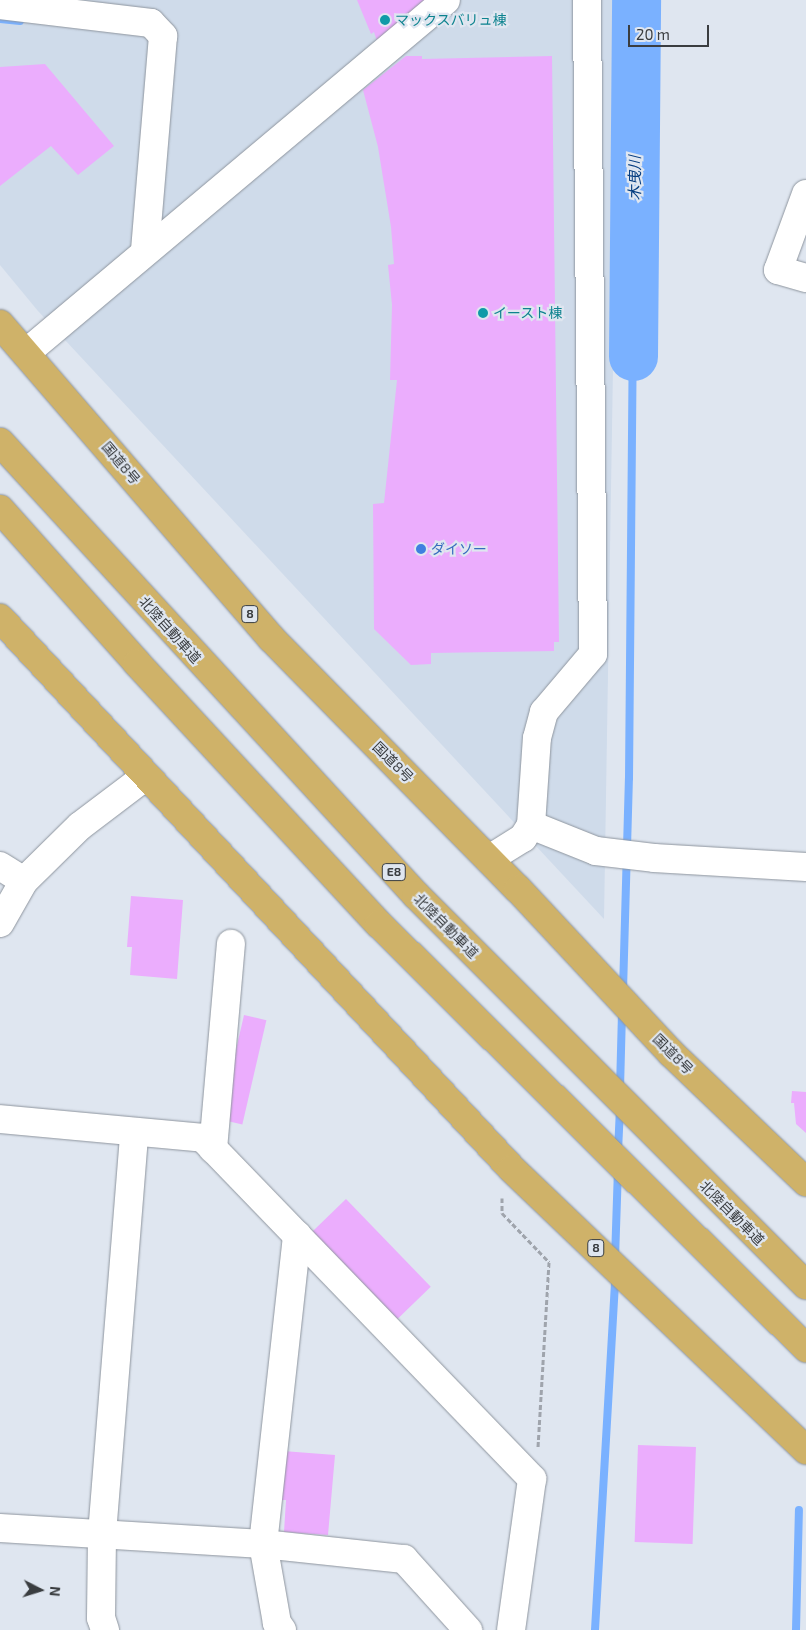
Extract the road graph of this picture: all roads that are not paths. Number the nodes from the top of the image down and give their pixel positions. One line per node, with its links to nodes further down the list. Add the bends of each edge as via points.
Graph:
1 (446, 0): 5 (street)
2 (587, 0): 13 (street, via 593,654 544,712 538,738)
3 (0, 5): 5 (street, via 152,23 163,36)
4 (806, 194): 6 (street, via 778,270)
5 (145, 250): 8 (street)
6 (806, 278)
7 (0, 324): 8 (highway, 国道8号 / 8)
8 (27, 352): 14 (highway, 国道8号 / 8, via 271,638)
9 (0, 442): 25 (highway, 北陸自動車道 / E8, via 416,895)
10 (0, 509): 26 (highway, via 137,663 379,924)
11 (0, 618): 12 (highway, 8)
12 (146, 776): 17 (street, via 80,826); 27 (highway, 8, via 507,1163)
13 (531, 825): 14 (street, via 523,838); 16 (street, via 596,851 654,858)
14 (490, 859): 23 (highway, 国道8号 / 8, via 671,1053)
15 (0, 866): 17 (street)
16 (806, 867)
17 (24, 881): 18 (street)
18 (0, 923)
19 (231, 944): 22 (street)
20 (0, 1119): 21 (street)
21 (134, 1132): 22 (street, via 203,1138); 29 (street)
22 (213, 1149): 24 (street)
23 (806, 1182)
24 (297, 1235): 30 (street); 34 (street, via 532,1479)
25 (806, 1285)
26 (806, 1348)
27 (806, 1450)
28 (0, 1528): 29 (street)
29 (102, 1534): 30 (street); 31 (street, via 101,1618)
30 (262, 1544): 32 (street, via 277,1623); 33 (street, via 404,1559)
31 (105, 1630)
32 (282, 1630)
33 (468, 1630)
34 (511, 1630)

